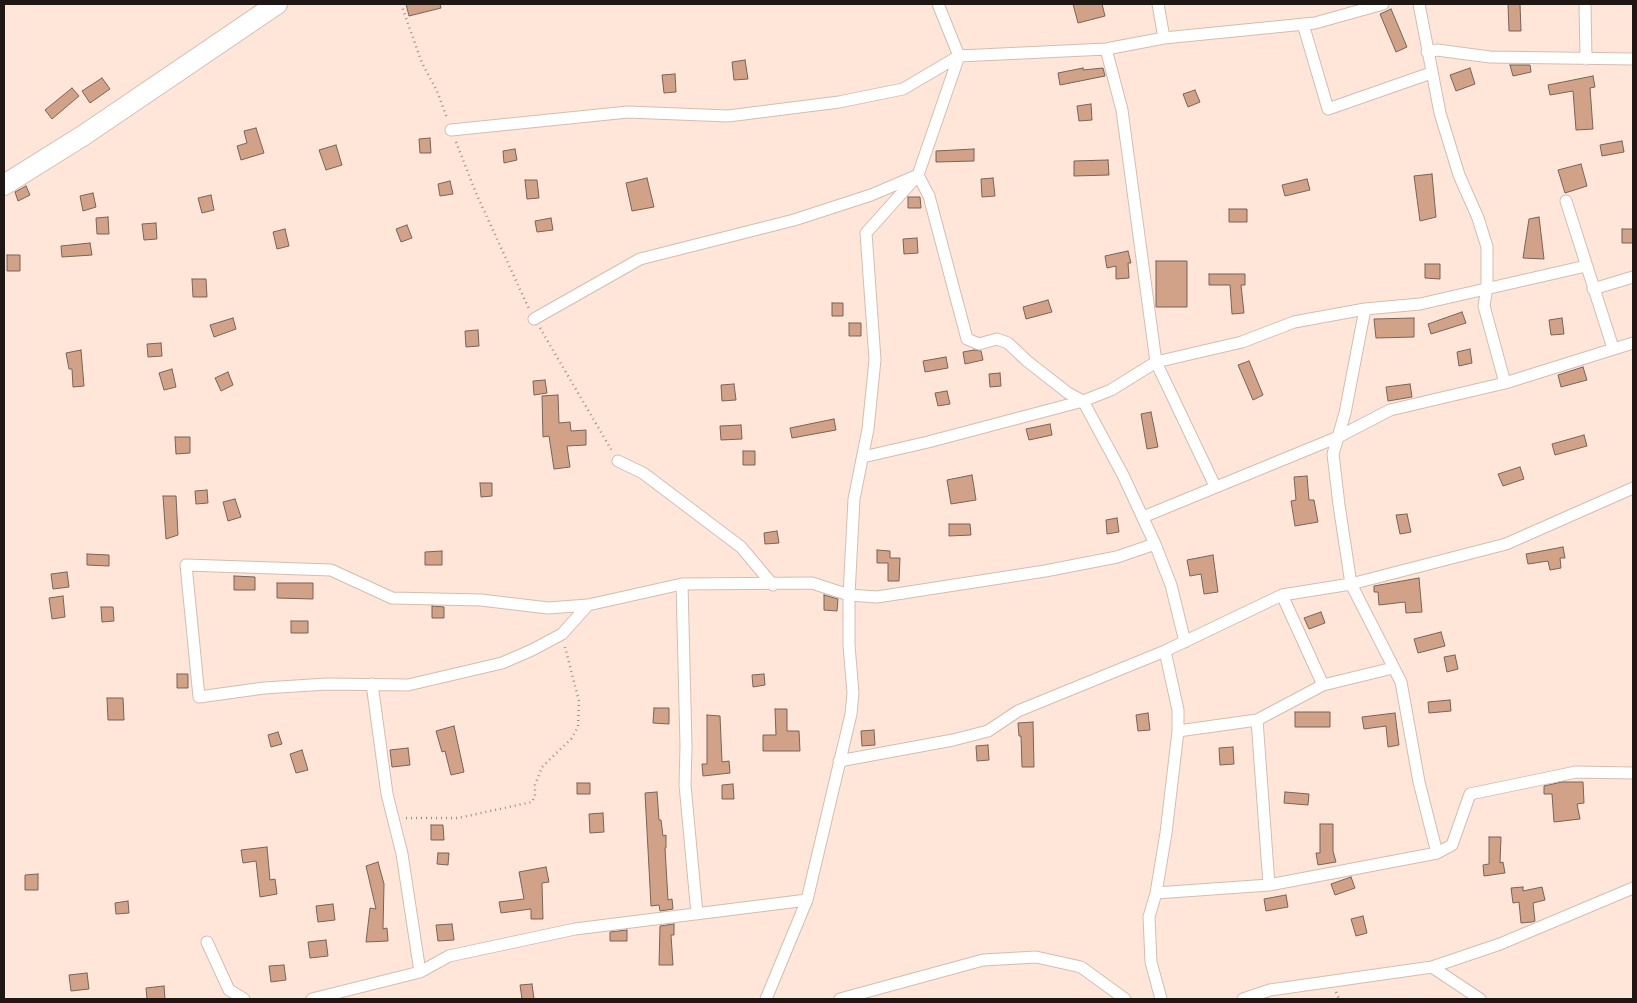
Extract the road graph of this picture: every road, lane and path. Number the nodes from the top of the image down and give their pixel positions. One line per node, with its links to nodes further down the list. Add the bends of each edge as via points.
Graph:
1 (277, 4): 18 (highway)
2 (401, 4): 16 (path)
3 (938, 4): 12 (street)
4 (1158, 4): 9 (street)
5 (1382, 4): 8 (street)
6 (1419, 4): 11 (street)
7 (1585, 4): 13 (street)
8 (1303, 24): 9 (street); 15 (street, via 1328,109)
9 (1164, 38): 10 (street)
10 (1106, 49): 12 (street); 28 (street, via 1122,110)
11 (1427, 52): 13 (street, via 1436,50 1490,58); 15 (street)
12 (959, 56): 16 (street, via 903,90 839,102 728,116 628,112); 17 (street)
13 (1586, 59): 14 (street)
14 (1633, 59)
15 (1432, 73): 22 (street, via 1440,113 1487,247)
16 (452, 130): 25 (path, via 476,193)
17 (918, 176): 25 (street, via 794,220 640,258); 30 (street, via 928,196 967,339 979,344 997,340 1008,343 1027,362); 32 (street, via 866,234 875,360)
18 (4, 186)
19 (1566, 202): 20 (street)
20 (1586, 266): 22 (street); 23 (street)
21 (1633, 277): 23 (street)
22 (1487, 288): 24 (street, via 1420,304); 29 (street, via 1484,306)
23 (1594, 289): 27 (street)
24 (1365, 309): 28 (street, via 1294,322 1242,342); 31 (street)
25 (534, 319): 33 (path)
26 (1633, 342): 27 (street)
27 (1613, 348): 29 (street)
28 (1156, 362): 30 (street, via 1111,390); 34 (street)
29 (1505, 383): 31 (street, via 1390,410)
30 (1083, 401): 32 (street); 36 (street)
31 (1338, 437): 34 (street); 39 (street, via 1334,454)
32 (863, 457): 41 (street, via 854,500)
33 (618, 460): 40 (street, via 643,473 741,547)
34 (1215, 486): 36 (street)
35 (1633, 488): 39 (street, via 1506,544)
36 (1143, 517): 37 (street)
37 (1155, 544): 41 (street, via 1117,557 925,591 876,597); 45 (street, via 1171,585)
38 (682, 584): 40 (street); 43 (street); 60 (street, via 685,785)
39 (1351, 584): 42 (street); 47 (street)
40 (773, 585): 41 (street, via 812,583)
41 (849, 595): 52 (street, via 853,693)
42 (1282, 595): 45 (street); 49 (street)
43 (588, 605): 44 (street); 48 (street, via 548,608 481,600 392,598 331,570 186,565 199,697 264,688)
44 (562, 634): 48 (street, via 502,663 408,685); 54 (path, via 579,702 578,727 572,738 542,767 532,802 458,818)
45 (1185, 642): 46 (street)
46 (1166, 651): 51 (street, via 1178,710); 52 (street, via 1018,711 988,731)
47 (1393, 668): 49 (street); 55 (street, via 1407,709)
48 (372, 684): 54 (street)
49 (1323, 684): 50 (street)
50 (1257, 720): 51 (street); 56 (street)
51 (1178, 731): 58 (street, via 1173,790)
52 (839, 761): 59 (street)
53 (1633, 773): 55 (street, via 1576,772 1470,794 1452,845)
54 (392, 818): 63 (street, via 402,854)
55 (1437, 853): 56 (street)
56 (1269, 885): 58 (street)
57 (1633, 888): 62 (street, via 1500,944)
58 (1156, 894): 69 (street, via 1149,917 1151,962)
59 (807, 900): 60 (street); 66 (street)
60 (697, 914): 63 (street, via 565,931 449,956)
61 (207, 942): 64 (street, via 229,990)
62 (1432, 967): 70 (street, via 1270,990); 71 (street)
63 (420, 972): 65 (street)
64 (244, 999)
65 (312, 999)
66 (766, 999)
67 (840, 999): 68 (street, via 983,960 1036,957 1081,967)
68 (1125, 999)
69 (1160, 999)
70 (1243, 999)
71 (1480, 999)

